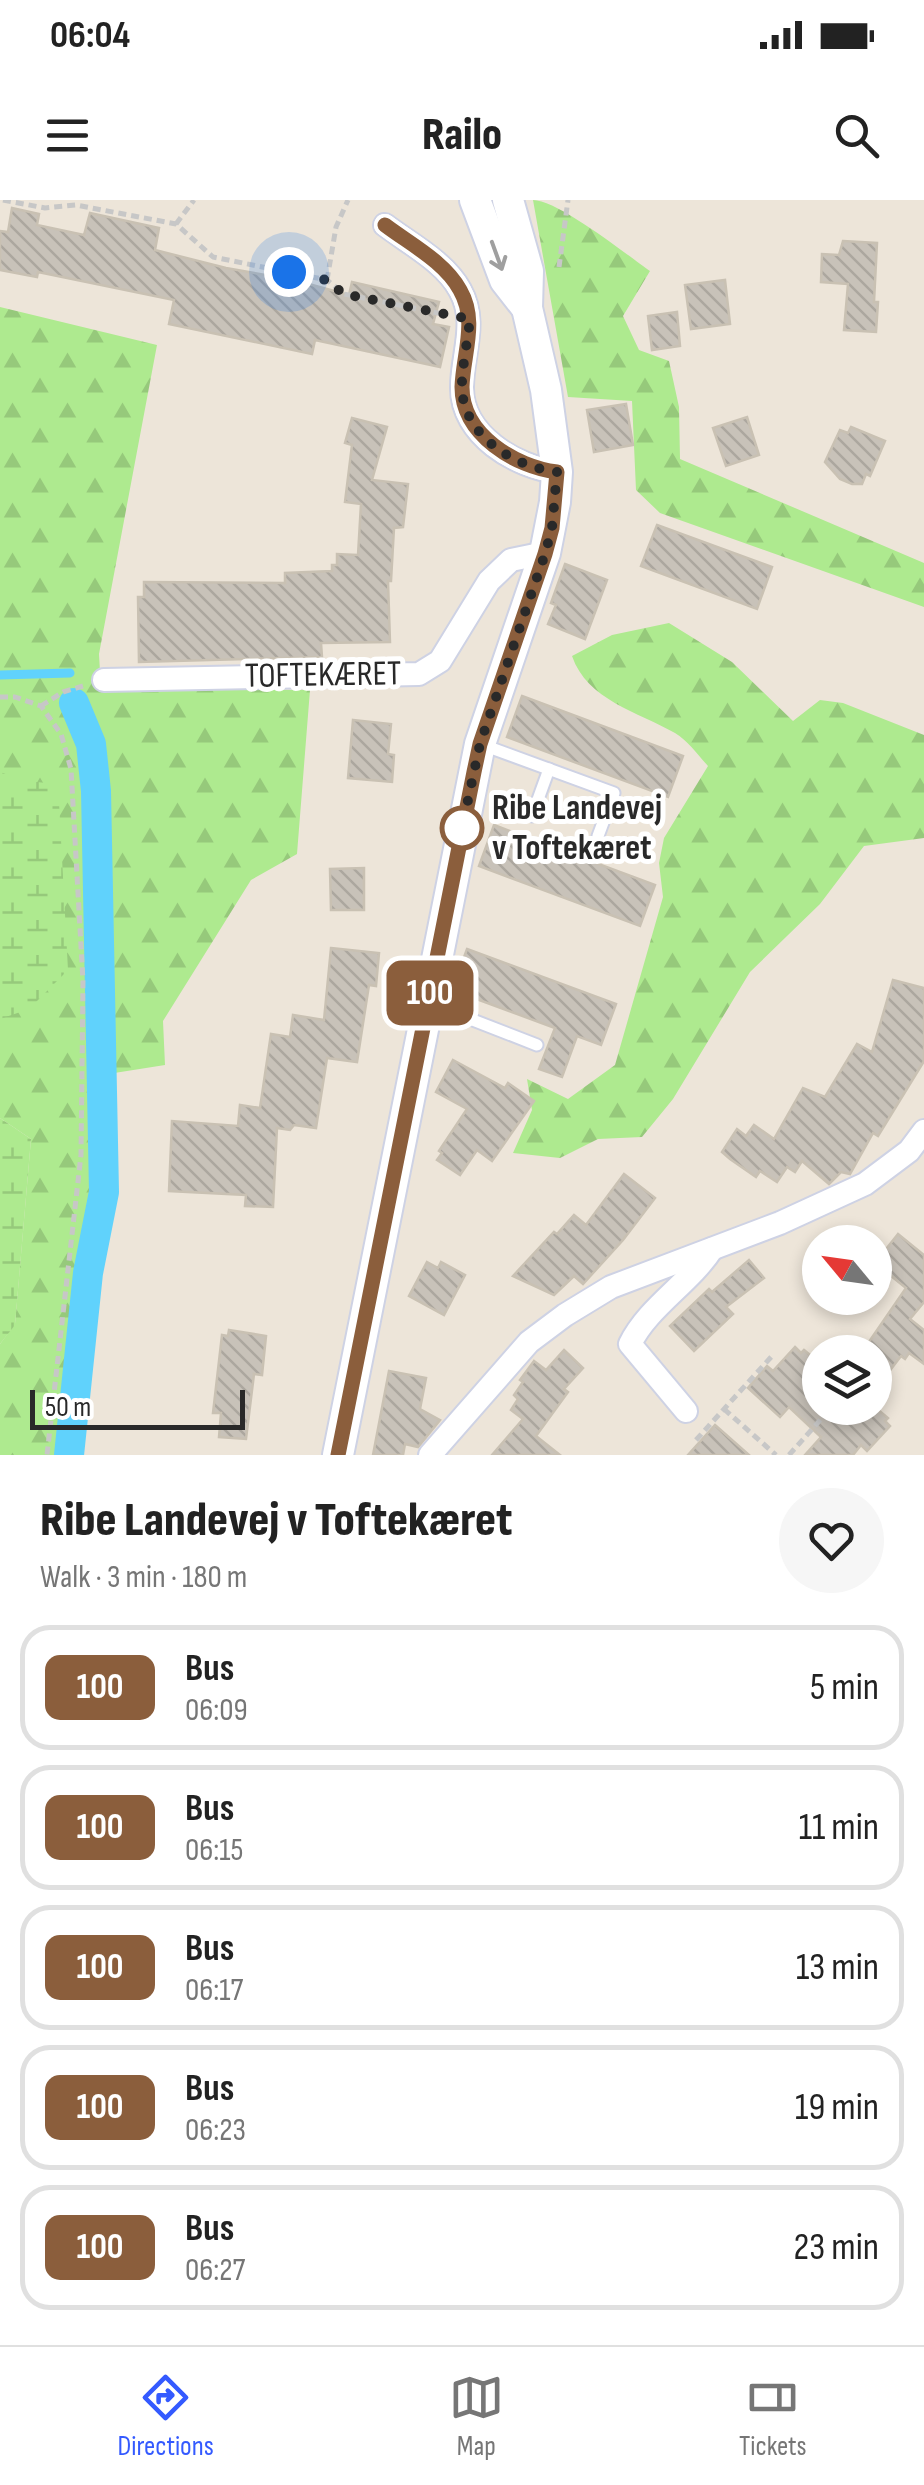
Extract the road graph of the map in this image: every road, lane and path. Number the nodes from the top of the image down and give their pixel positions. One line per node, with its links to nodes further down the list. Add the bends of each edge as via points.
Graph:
1 (3, 200): 6 (path, via 45,208)
2 (194, 200): 7 (path)
3 (348, 200): 9 (path)
4 (476, 200): 10 (main road, one-way to 10, via 506,280)
5 (508, 200): 10 (main road, via 528,271)
6 (76, 202): 7 (path)
7 (176, 224): 9 (path, via 214,257)
8 (385, 225): 11 (street, via 445,270)
9 (326, 280): 11 (path, via 344,294)
10 (527, 308): 12 (main road)
11 (470, 319): 12 (street, via 462,390 469,416 505,454)
12 (557, 472): 13 (main road)
13 (545, 554): 14 (street, TOFTEKÆRET, via 510,560 489,581 440,661 418,674); 17 (main road)
14 (104, 680): 16 (path)
15 (0, 697): 16 (path)
16 (41, 706): 30 (path, via 62,734 71,769 83,981 81,1155)
17 (480, 744): 18 (lane); 21 (main road)
18 (550, 769): 19 (lane); 20 (lane, via 614,793)
19 (532, 816)
20 (598, 836)
21 (428, 1003): 22 (lane); 31 (main road)
22 (537, 1045)
23 (924, 1132): 24 (street, via 865,1184)
24 (712, 1249): 27 (street, via 630,1344); 32 (street, via 611,1287 565,1315 529,1342)
25 (772, 1356): 26 (path)
26 (724, 1410): 29 (path); 33 (path)
27 (686, 1411)
28 (815, 1425): 34 (path)
29 (696, 1440)
30 (47, 1455)
31 (338, 1455)
32 (430, 1455)
33 (776, 1455)
34 (788, 1455)

